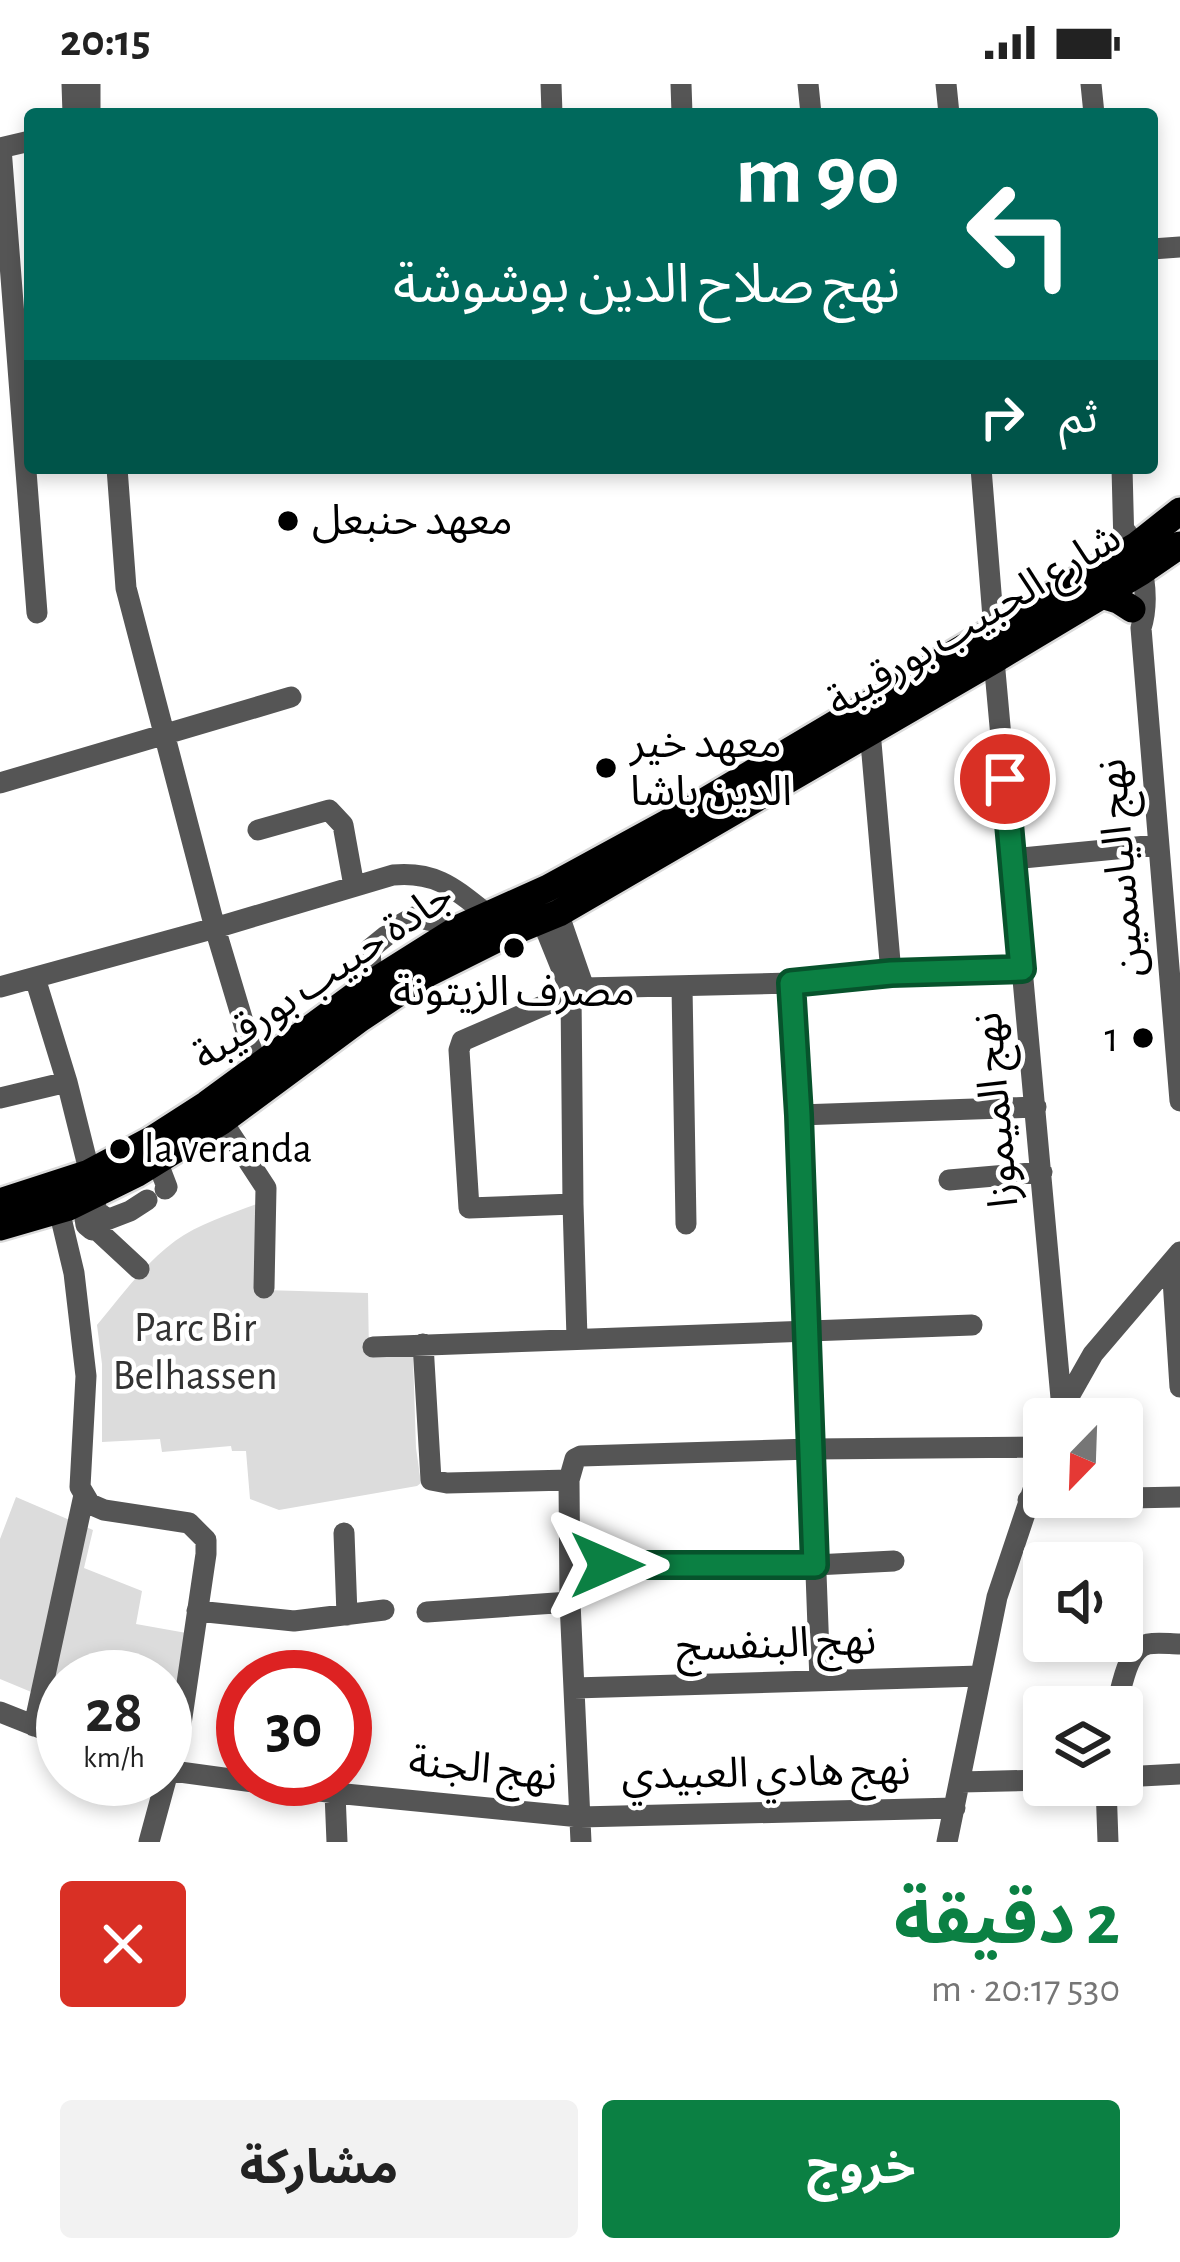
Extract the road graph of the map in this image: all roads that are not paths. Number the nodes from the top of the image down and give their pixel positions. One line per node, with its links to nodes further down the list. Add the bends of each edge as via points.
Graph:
1 (0, 148): 2 (street)
2 (24, 454): 3 (street)
3 (0, 457)
4 (26, 474): 12 (street)
5 (118, 474): 18 (street, via 127,588)
6 (982, 474): 14 (street)
7 (1123, 474): 10 (street, نهج الياسمين)
8 (1180, 511): 10 (main road, جادة حبيب بورقيبة)
9 (1180, 545): 10 (main road, شارع الحبيب بورقيبة)
10 (1131, 556): 11 (main road, شارع الحبيب بورقيبة); 13 (street, نهج الياسمين); 14 (main road, جادة حبيب بورقيبة)
11 (1102, 595): 13 (main road); 15 (main road, شارع الحبيب بورقيبة)
12 (38, 613)
13 (1136, 619): 21 (street, نهج الياسمين)
14 (994, 630): 24 (main road, جادة حبيب بورقيبة)
15 (994, 660): 17 (main road, شارع الحبيب بورقيبة); 22 (street, نهج الميموزا)
16 (291, 697): 18 (street)
17 (870, 731): 24 (main road, شارع الحبيب بورقيبة); 29 (street)
18 (165, 735): 19 (street); 27 (street)
19 (0, 783)
20 (258, 830): 23 (street, via 329,810 343,825)
21 (1157, 845): 22 (street); 39 (street, نهج الياسمين)
22 (1012, 859): 28 (street, نهج الميموزا)
23 (354, 886): 25 (street, via 423,875); 27 (street)
24 (545, 904): 25 (main road, جادة حبيب بورقيبة); 35 (street); 42 (main road, شارع الحبيب بورقيبة, via 361,1018)
25 (488, 915): 26 (main road, جادة حبيب بورقيبة)
26 (461, 927): 31 (main road, جادة حبيب بورقيبة); 31 (street, via 414,917 370,949)
27 (215, 928): 30 (street); 36 (street)
28 (1022, 969): 29 (street); 40 (street, نهج الميموزا)
29 (891, 973): 32 (street)
30 (35, 978): 34 (street); 37 (street)
31 (372, 983): 36 (main road, جادة حبيب بورقيبة)
32 (791, 983): 33 (street); 41 (street)
33 (682, 986): 35 (street); 49 (street)
34 (0, 987)
35 (578, 990): 47 (street); 47 (street, via 462,1041 459,1050 469,1208)
36 (257, 1068): 48 (main road, جادة حبيب بورقيبة, via 151,1140)
37 (67, 1082): 38 (street); 48 (street)
38 (0, 1098)
39 (1180, 1101)
40 (1036, 1107): 41 (street); 44 (street, نهج الميموزا)
41 (799, 1115): 56 (street)
42 (222, 1121): 43 (main road, شارع الحبيب بورقيبة); 54 (street, via 266,1188)
43 (157, 1161): 48 (main road, شارع الحبيب بورقيبة); 48 (street, via 167,1187 156,1195 130,1211)
44 (1042, 1172): 45 (street); 61 (street, نهج الميموزا)
45 (949, 1180)
46 (0, 1202): 48 (main road, جادة حبيب بورقيبة)
47 (573, 1204): 57 (street)
48 (87, 1210): 50 (main road, شارع الحبيب بورقيبة); 52 (street); 53 (street); 53 (street)
49 (686, 1224)
50 (0, 1227)
51 (1176, 1258): 60 (street); 62 (street, via 1094,1354)
52 (139, 1269)
53 (74, 1273): 66 (street, via 86,1376)
54 (265, 1288)
55 (972, 1325): 56 (street)
56 (807, 1331): 57 (street); 64 (street)
57 (578, 1338): 58 (street)
58 (423, 1344): 59 (street); 65 (street, via 431,1480)
59 (373, 1346)
60 (1180, 1387)
61 (1059, 1398)
62 (1069, 1398)
63 (1023, 1447): 64 (street)
64 (811, 1449): 65 (street, via 581,1456); 73 (street)
65 (569, 1480): 72 (street)
66 (84, 1496): 76 (street, via 104,1510 199,1530 206,1554); 86 (street)
67 (1180, 1497): 68 (street)
68 (1143, 1498)
69 (1023, 1516): 81 (street)
70 (344, 1533): 78 (street)
71 (894, 1561): 73 (street)
72 (572, 1565): 73 (street); 74 (street)
73 (815, 1565): 82 (street)
74 (570, 1602): 77 (street); 84 (street)
75 (384, 1610): 78 (street)
76 (197, 1612): 78 (street, via 294,1621); 80 (street)
77 (427, 1612)
78 (347, 1615)
79 (1180, 1644): 83 (street, via 1138,1648)
80 (192, 1650)
81 (980, 1676): 82 (street, نهج البنفسج); 90 (street)
82 (820, 1681): 84 (street, نهج البنفسج)
83 (1123, 1686)
84 (574, 1688): 96 (street)
85 (0, 1712): 86 (street)
86 (34, 1726)
87 (1180, 1774): 88 (street)
88 (1143, 1776)
89 (1023, 1781): 90 (street)
90 (961, 1782): 95 (street)
91 (372, 1797): 96 (street, نهج الجنة)
92 (157, 1806): 97 (street)
93 (336, 1806): 98 (street)
94 (1107, 1806): 101 (street)
95 (955, 1808): 96 (street, نهج هادي العبيدي); 100 (street)
96 (580, 1817): 99 (street)
97 (148, 1842)
98 (337, 1842)
99 (580, 1842)
100 (947, 1842)
101 (1108, 1842)

